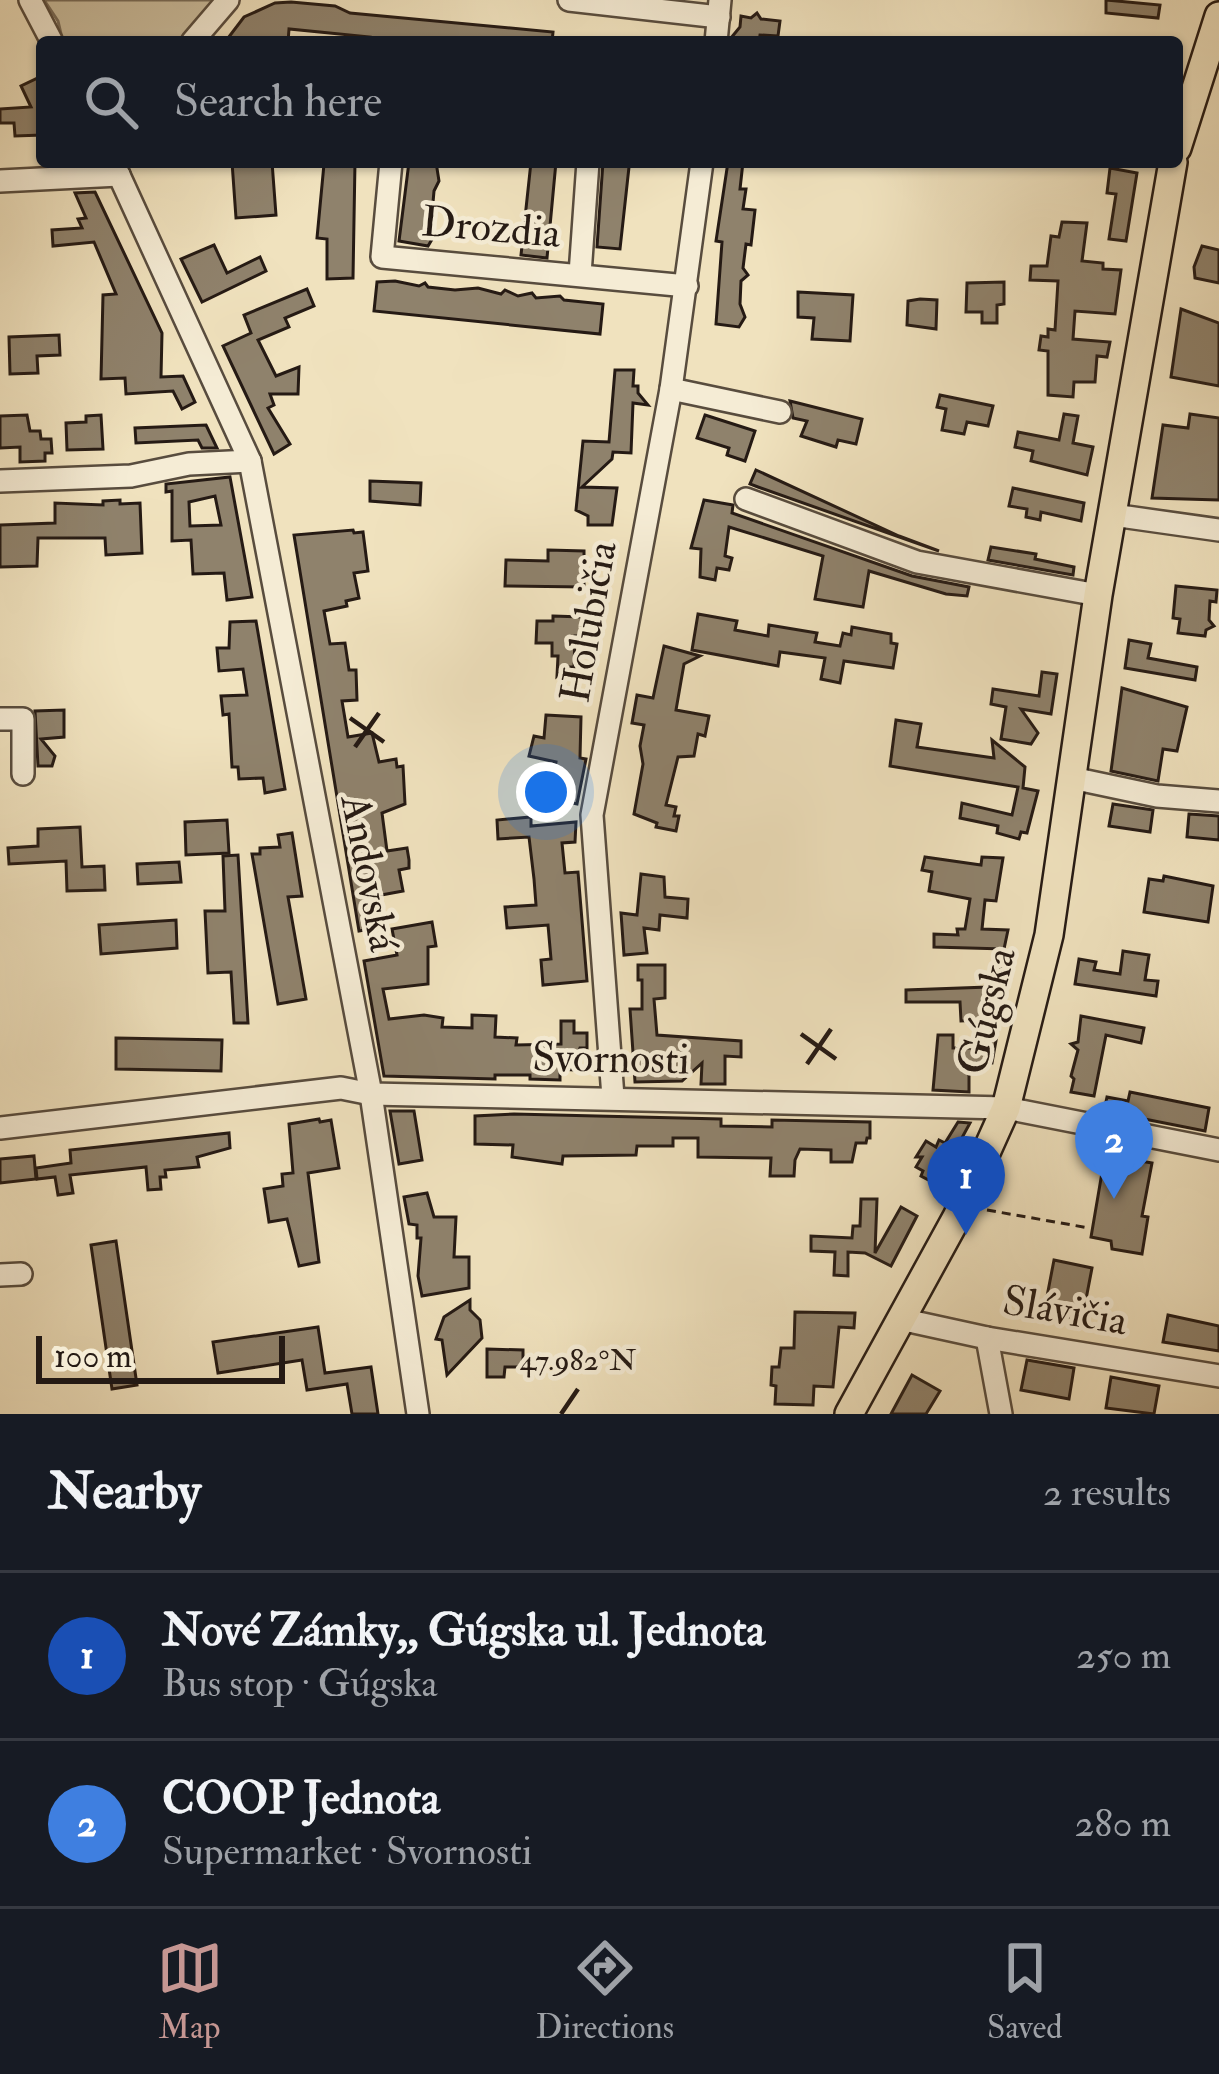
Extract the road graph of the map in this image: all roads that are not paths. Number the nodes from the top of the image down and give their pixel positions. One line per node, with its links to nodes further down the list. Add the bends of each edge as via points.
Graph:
1 (30, 0): 6 (street)
2 (228, 0): 7 (street)
3 (569, 0): 4 (street)
4 (720, 8)
5 (1219, 17): 8 (main road)
6 (49, 36)
7 (197, 36)
8 (1183, 129)
9 (116, 168): 14 (street); 19 (street, Andovská)
10 (391, 168): 15 (street, Drozdia, via 382,257)
11 (588, 168): 15 (street)
12 (701, 168): 16 (street, Holubičia)
13 (1172, 168): 22 (main road, Gúgska)
14 (0, 181)
15 (580, 274): 16 (street, Drozdia)
16 (687, 286): 17 (street, Holubičia)
17 (671, 389): 18 (street); 30 (street, Holubičia, via 592,815)
18 (780, 412)
19 (250, 461): 20 (street); 29 (street, Andovská)
20 (0, 481)
21 (746, 499): 24 (street, via 917,562)
22 (1113, 515): 23 (street); 24 (main road, Gúgska)
23 (1219, 530)
24 (1098, 595): 27 (main road, Gúgska)
25 (0, 719): 26 (street, via 23,718)
26 (23, 774)
27 (1072, 778): 28 (street); 31 (main road, Gúgska, via 1049,935)
28 (1219, 801)
29 (371, 1094): 30 (street, Svornosti); 32 (street, Svornosti, via 341,1088); 37 (street, Andovská)
30 (613, 1097): 31 (street, Svornosti)
31 (1006, 1108): 33 (street, Svornosti); 34 (main road, Gúgska)
32 (0, 1128)
33 (1219, 1150)
34 (900, 1319): 35 (street, Slávičia); 38 (main road, Gúgska)
35 (987, 1338): 36 (street, Slávičia); 39 (street)
36 (1219, 1376)
37 (418, 1414)
38 (849, 1414)
39 (1001, 1414)

